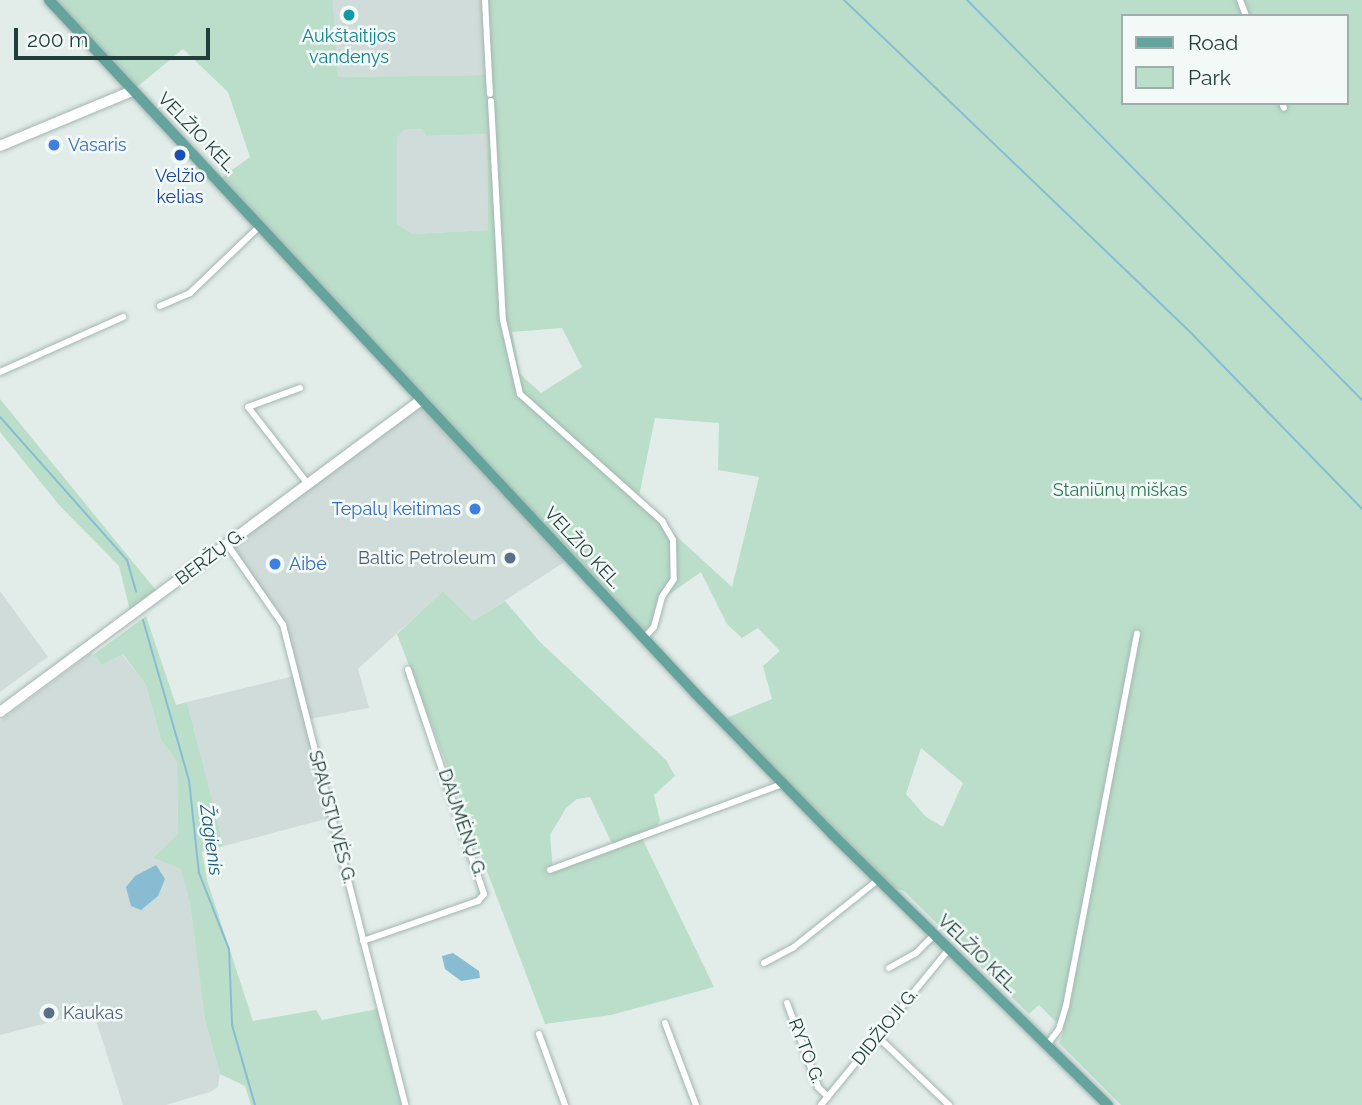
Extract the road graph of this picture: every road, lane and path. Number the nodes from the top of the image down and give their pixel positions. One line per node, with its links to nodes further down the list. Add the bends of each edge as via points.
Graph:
1 (49, 0): 3 (main road, VELŽIO KEL.)
2 (485, 0): 14 (street, via 503,320 520,394 662,521 673,540 674,579 662,597 654,627)
3 (132, 91): 4 (main road); 5 (main road, VELŽIO KEL.)
4 (0, 146)
5 (261, 225): 6 (street, via 190,293); 10 (main road, VELŽIO KEL.)
6 (160, 306)
7 (123, 317): 8 (street)
8 (0, 372)
9 (300, 388): 11 (street, via 248,407)
10 (420, 401): 11 (main road, BERŽŲ G.); 14 (main road, VELŽIO KEL.)
11 (308, 484): 12 (main road, BERŽŲ G.)
12 (227, 544): 16 (main road, BERŽŲ G.); 21 (street, SPAUSTUVĖS G., via 283,625)
13 (1137, 634): 29 (street, via 1066,1006 1059,1029)
14 (644, 638): 17 (main road, VELŽIO KEL.)
15 (408, 670): 21 (street, DAUMĖNŲ G., via 484,894 478,901)
16 (0, 712)
17 (783, 784): 18 (street); 19 (main road, VELŽIO KEL.)
18 (550, 870)
19 (878, 880): 20 (main road, VELŽIO KEL.); 23 (street, via 794,947)
20 (934, 935): 22 (main road, VELŽIO KEL.); 24 (street, via 916,953)
21 (363, 941): 31 (street, SPAUSTUVĖS G.)
22 (948, 949): 28 (street, DIDŽIOJI G.); 29 (main road, VELŽIO KEL.)
23 (764, 963)
24 (889, 968)
25 (787, 1003): 30 (street, RYTO G., via 818,1087)
26 (665, 1023): 33 (street)
27 (539, 1034): 32 (street)
28 (877, 1036): 30 (street, DIDŽIOJI G.); 35 (street)
29 (1047, 1045): 36 (main road, VELŽIO KEL.)
30 (828, 1097): 34 (street, DIDŽIOJI G.)
31 (405, 1105)
32 (565, 1105)
33 (696, 1105)
34 (821, 1105)
35 (949, 1105)
36 (1108, 1105)

